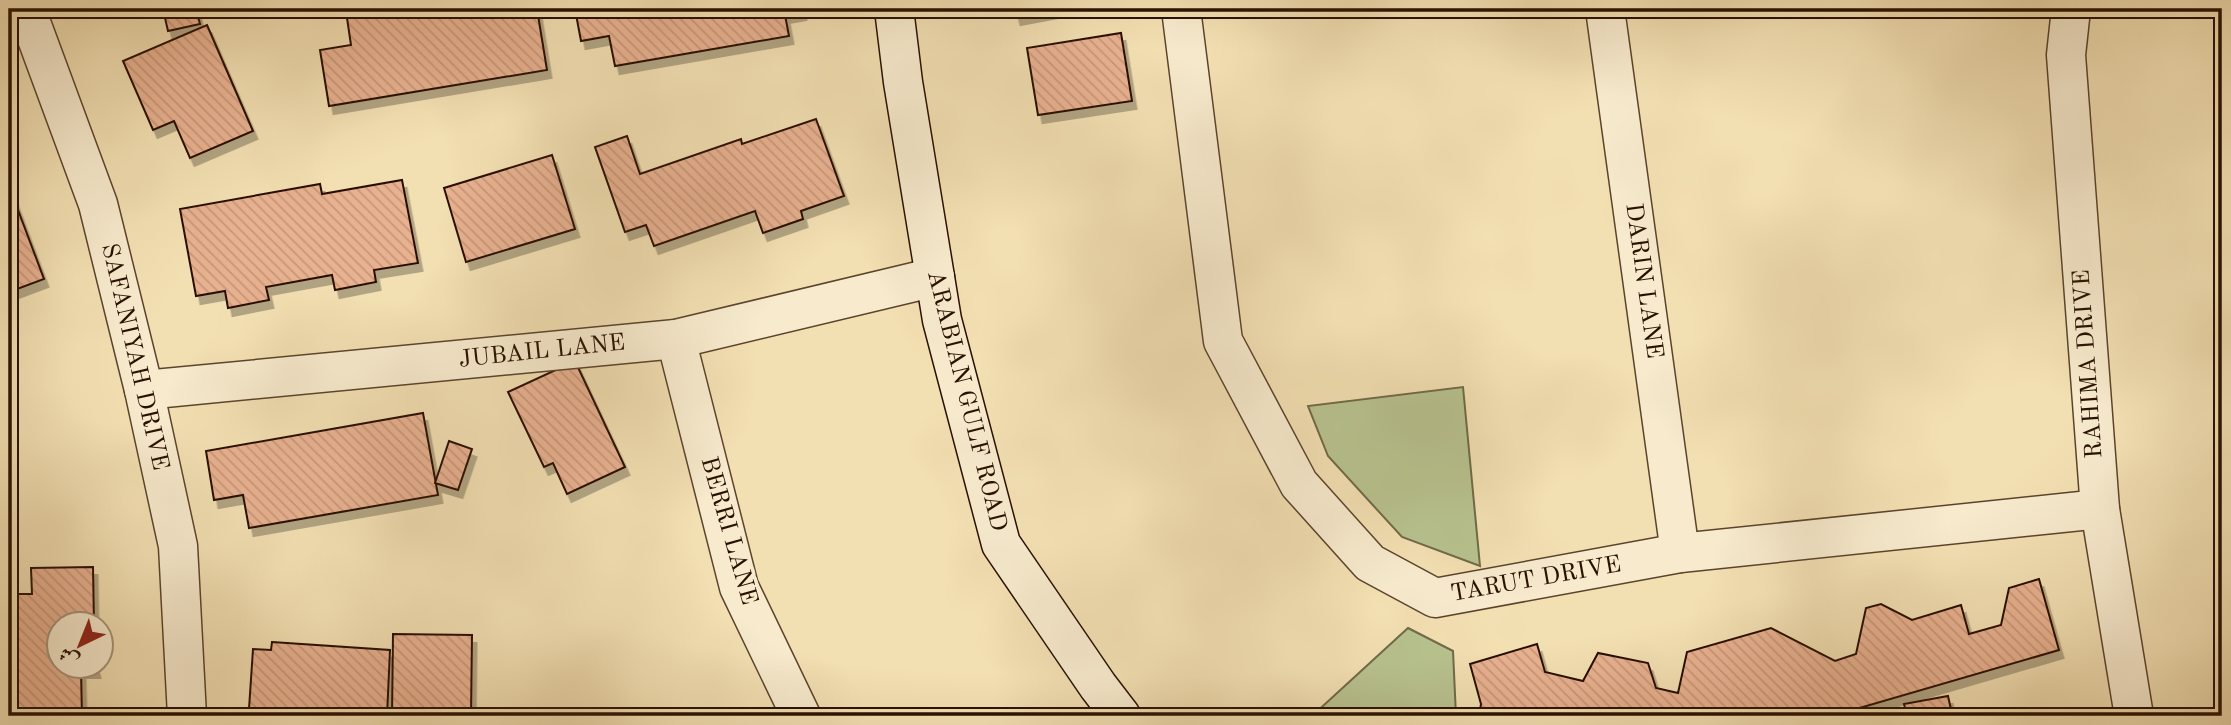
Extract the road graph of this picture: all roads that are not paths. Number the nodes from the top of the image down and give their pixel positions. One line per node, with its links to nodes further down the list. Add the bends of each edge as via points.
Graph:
1 (26, 9): 8 (street, SAFANIYAH DRIVE, via 98,204)
2 (894, 9): 6 (street, ARABIAN GULF ROAD)
3 (1181, 9): 10 (street, TARUT DRIVE, via 1223,341 1299,484 1370,563 1435,598)
4 (1605, 9): 10 (street, DARIN LANE)
5 (2071, 9): 9 (street, RAHIMA DRIVE, via 2067,55)
6 (935, 276): 7 (street, JUBAIL LANE); 13 (street, ARABIAN GULF ROAD, via 942,320 1001,544)
7 (676, 339): 8 (street, JUBAIL LANE); 12 (street, BERRI LANE, via 739,587)
8 (144, 390): 11 (street, SAFANIYAH DRIVE, via 178,547)
9 (2100, 509): 10 (street, TARUT DRIVE); 14 (street, RAHIMA DRIVE)
10 (1680, 553)
11 (187, 716)
12 (801, 716)
13 (1121, 716)
14 (2134, 716)

